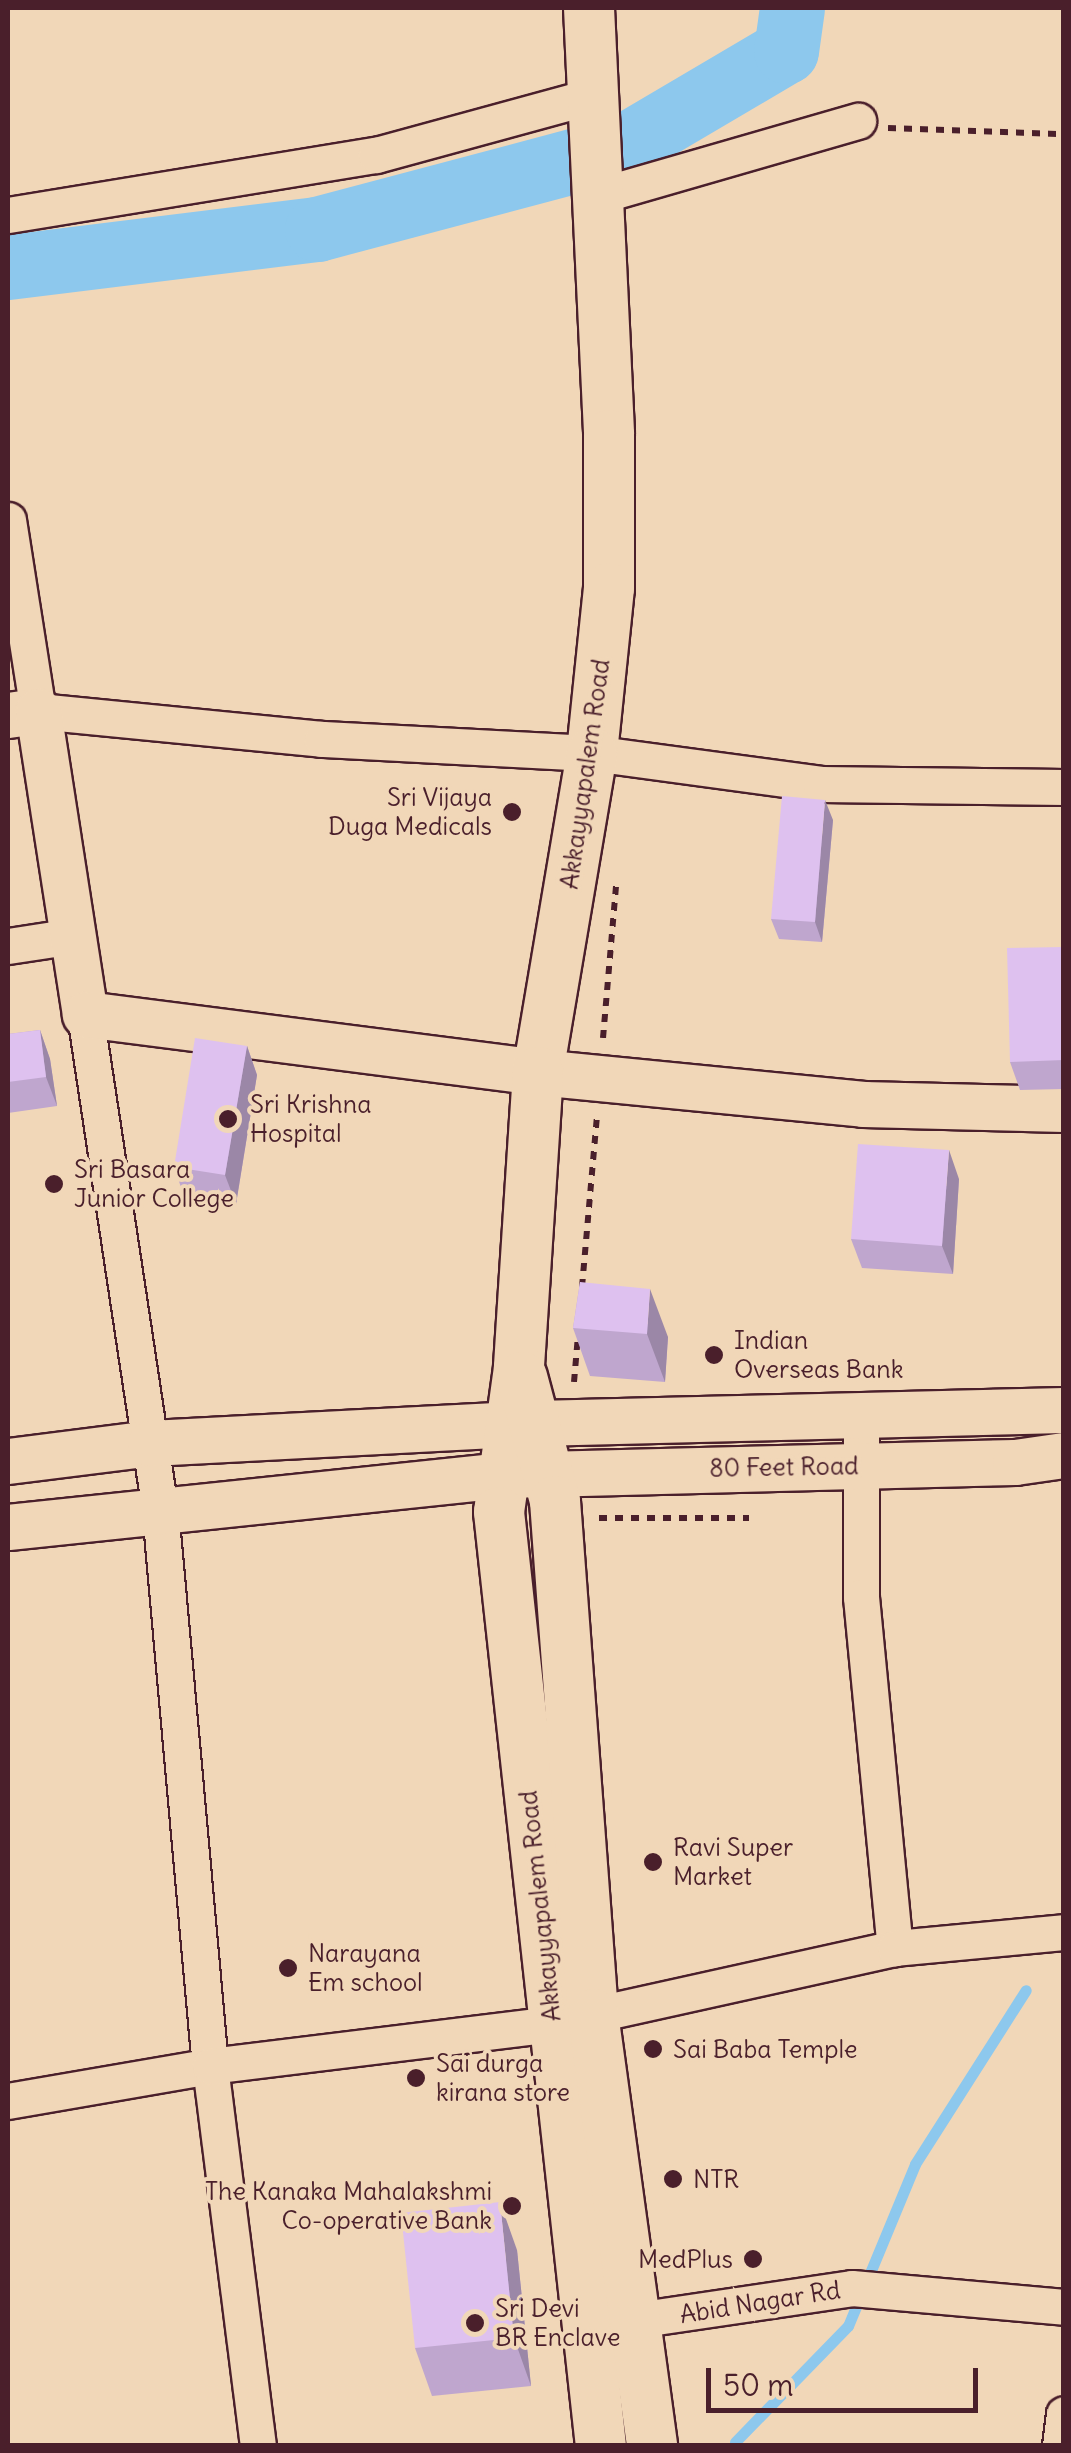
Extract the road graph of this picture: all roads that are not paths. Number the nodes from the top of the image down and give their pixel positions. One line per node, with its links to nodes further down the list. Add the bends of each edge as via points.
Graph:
1 (589, 8): 2 (main road, Akkayyapalem Road)
2 (592, 104): 4 (main road, Akkayyapalem Road); 5 (street, via 376,154)
3 (858, 120): 4 (street)
4 (594, 187): 8 (main road, Akkayyapalem Road, via 611,503)
5 (8, 214)
6 (8, 520): 7 (street)
7 (22, 713): 8 (street, via 322,739); 10 (street)
8 (592, 752): 9 (street, via 821,784); 13 (main road, Akkayyapalem Road)
9 (1064, 787)
10 (73, 936): 11 (street); 12 (street)
11 (8, 946)
12 (85, 1014): 13 (street); 17 (street)
13 (538, 1072): 14 (street, via 863,1104); 18 (main road, Akkayyapalem Road, via 519,1368)
14 (1064, 1109)
15 (1064, 1410): 16 (street, 80 Feet Road)
16 (861, 1418): 18 (street, 80 Feet Road); 21 (street)
17 (150, 1443): 18 (street); 20 (street); 22 (street)
18 (542, 1449): 21 (street, 80 Feet Road); 22 (street); 26 (main road, Akkayyapalem Road, via 499,1512)
19 (1064, 1455): 21 (street, 80 Feet Road)
20 (8, 1461)
21 (864, 1466): 25 (street, via 860,1597)
22 (160, 1510): 23 (street); 27 (street)
23 (8, 1527)
24 (1064, 1932): 25 (street)
25 (895, 1948): 26 (street)
26 (572, 2019): 27 (street); 30 (main road); 33 (main road, Akkayyapalem Road)
27 (210, 2066): 28 (street); 32 (street)
28 (8, 2101)
29 (1064, 2307): 30 (street, Abid Nagar Rd, via 866,2289)
30 (636, 2320): 34 (main road)
31 (1064, 2414): 35 (street)
32 (258, 2446)
33 (601, 2446)
34 (652, 2446)
35 (1060, 2446)

